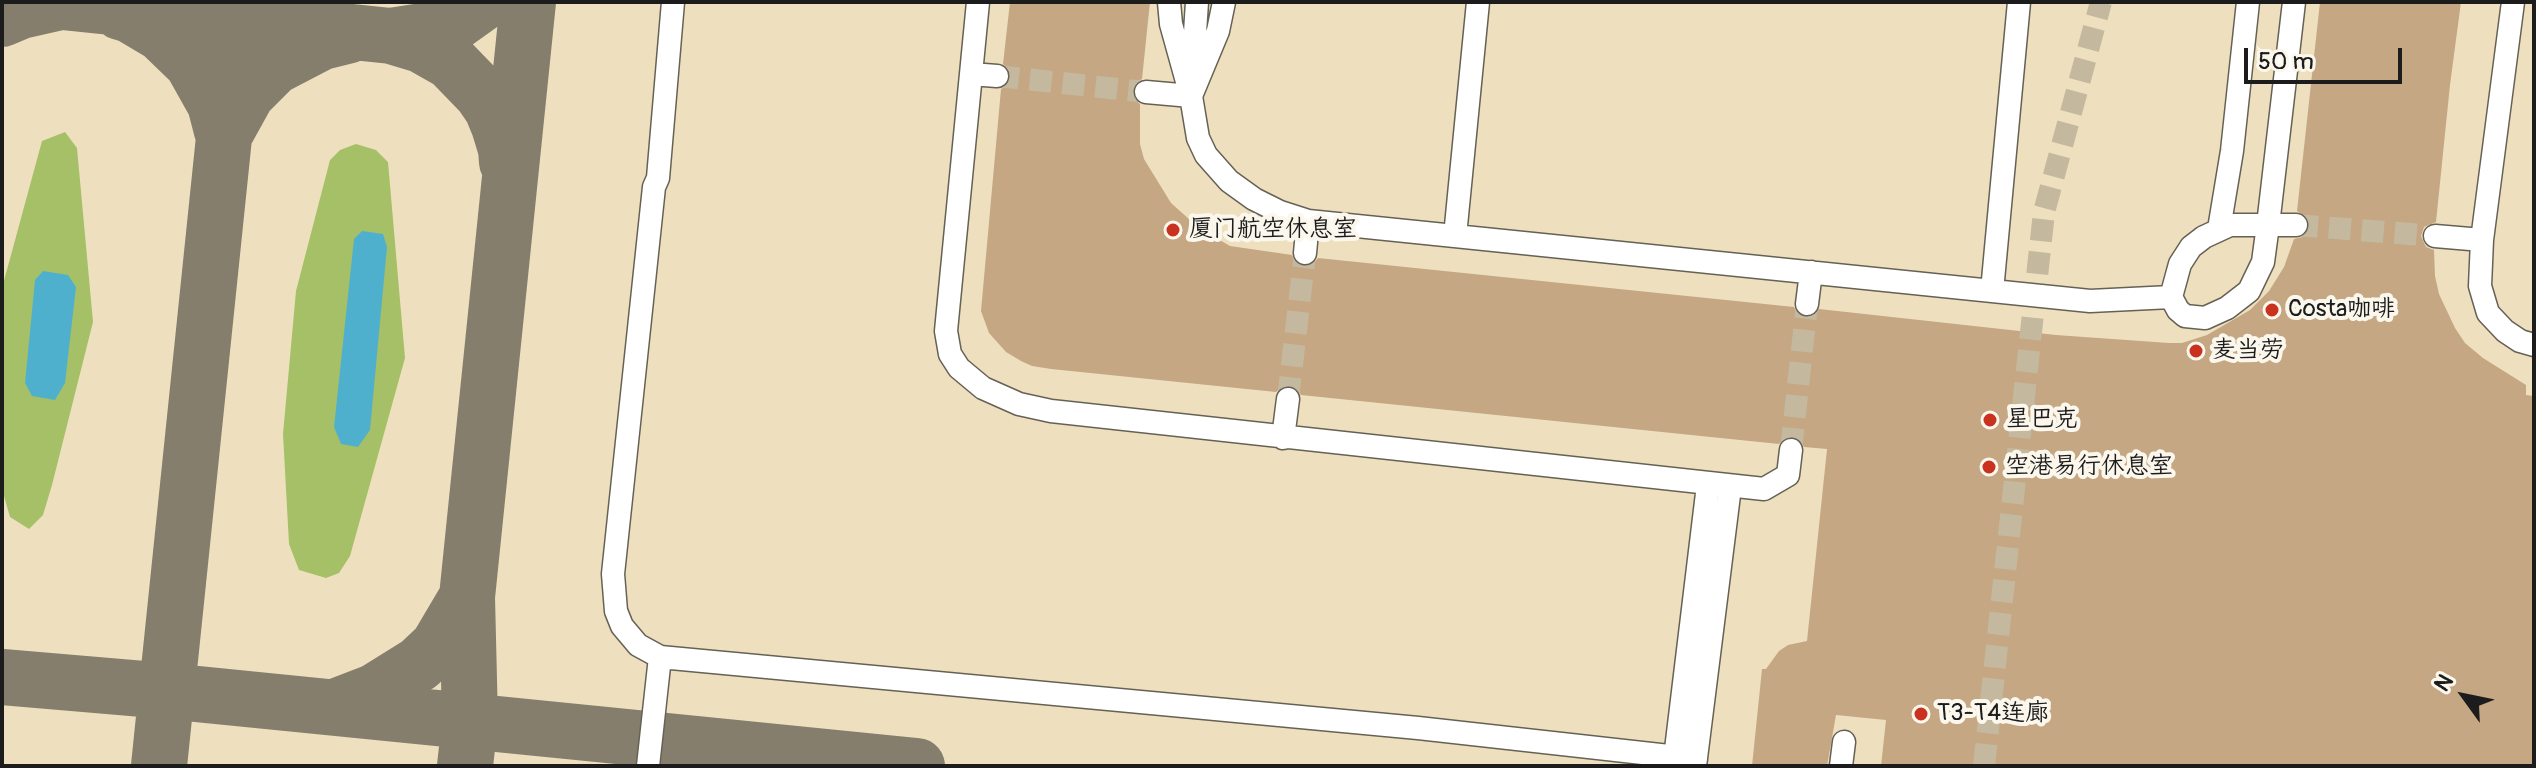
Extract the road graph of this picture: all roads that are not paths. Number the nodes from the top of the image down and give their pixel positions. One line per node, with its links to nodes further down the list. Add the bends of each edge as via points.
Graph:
1 (673, 2): 32 (lane, via 613,574 622,626 638,645)
2 (978, 2): 11 (lane)
3 (1169, 2): 14 (lane)
4 (1197, 2): 14 (lane)
5 (1224, 2): 14 (lane)
6 (1478, 2): 19 (lane)
7 (2019, 2): 24 (lane)
8 (2248, 2): 18 (lane)
9 (2294, 2): 16 (lane)
10 (2513, 2): 21 (lane)
11 (971, 74): 12 (lane); 29 (lane, via 946,331 959,368 999,395 1051,411)
12 (997, 76)
13 (1146, 92): 14 (lane)
14 (1191, 96): 15 (lane, via 1198,138 1229,181 1254,199)
15 (1308, 221): 19 (lane); 22 (lane)
16 (2268, 225): 17 (lane); 18 (lane); 25 (lane, via 2263,262 2249,291 2227,308 2205,318 2185,316)
17 (2296, 225)
18 (2219, 229): 25 (lane, via 2191,247)
19 (1455, 236): 23 (lane)
20 (2435, 236): 21 (lane)
21 (2482, 240): 27 (lane, via 2480,286 2488,313 2505,331)
22 (1305, 253)
23 (1811, 272): 24 (lane); 26 (lane)
24 (1992, 291): 25 (lane, via 2090,301)
25 (2171, 297)
26 (1807, 304)
27 (2534, 345)
28 (1288, 399): 29 (lane)
29 (1283, 438): 31 (lane)
30 (1791, 450): 31 (lane, via 1788,475 1764,489)
31 (1719, 486): 34 (lane)
32 (660, 657): 34 (lane, via 1418,728); 35 (lane)
33 (1844, 742): 36 (lane)
34 (1685, 762)
35 (648, 766)
36 (1841, 766)

